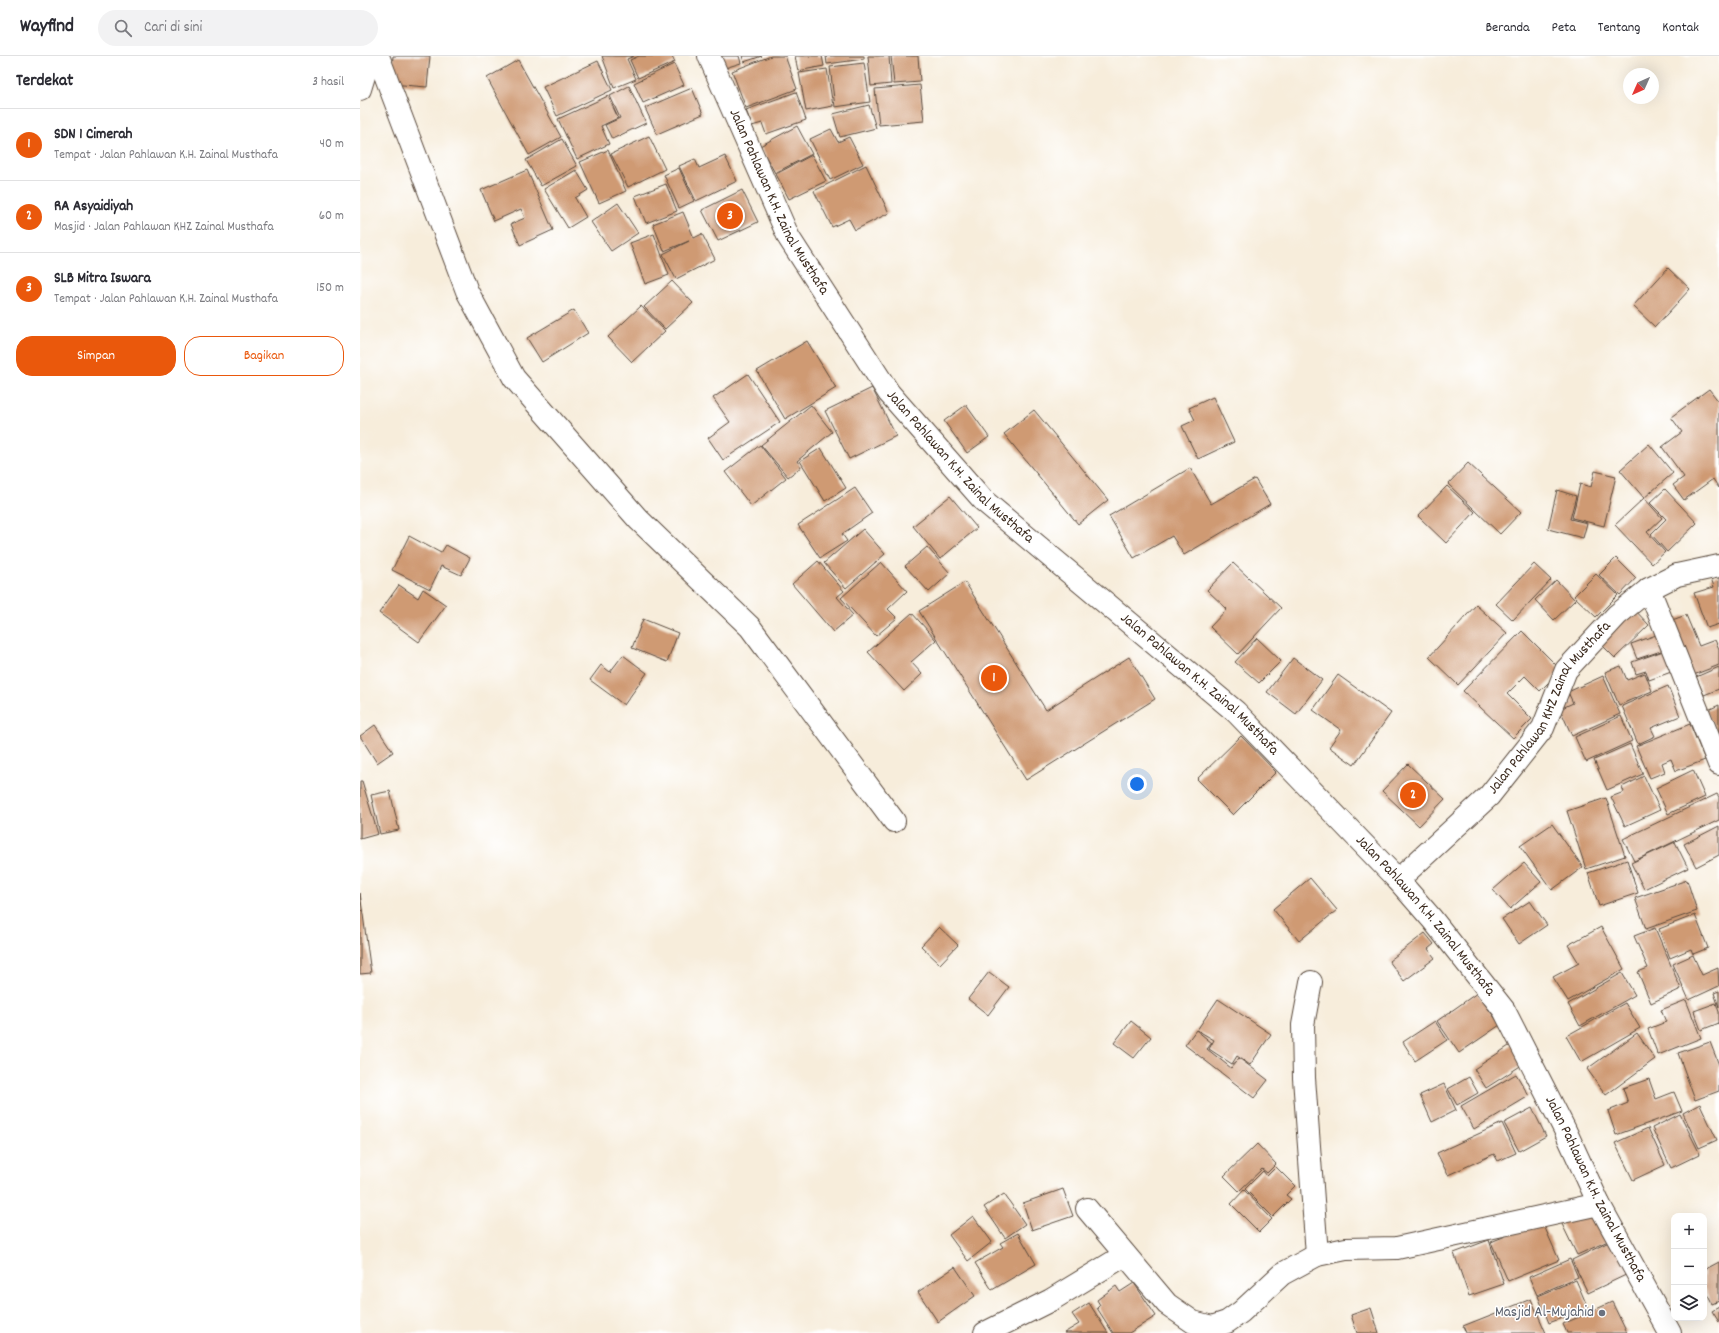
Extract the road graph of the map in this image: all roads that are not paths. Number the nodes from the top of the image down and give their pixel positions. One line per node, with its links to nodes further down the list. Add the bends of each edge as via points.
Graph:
1 (370, 56): 4 (street)
2 (378, 56): 8 (street, via 467,291 514,378 638,519 750,627)
3 (709, 56): 9 (street, Jalan Pahlawan K.H. Zainal Musthafa, via 789,238 889,393 984,501 1236,712)
4 (360, 89)
5 (1719, 566): 6 (street, Jalan Pahlawan KHZ Zainal Musthafa, via 1677,575)
6 (1649, 588): 7 (street); 9 (street, Jalan Pahlawan KHZ Zainal Musthafa, via 1617,615 1566,670 1543,728 1489,796)
7 (1719, 764)
8 (894, 821)
9 (1398, 880): 11 (street, Jalan Pahlawan K.H. Zainal Musthafa, via 1504,1010 1565,1130)
10 (1311, 982): 14 (street, via 1303,1025 1304,1078)
11 (1599, 1204): 14 (street, via 1397,1248 1346,1249); 16 (street, Jalan Pahlawan K.H. Zainal Musthafa)
12 (1087, 1209): 13 (street)
13 (1125, 1255): 14 (street, via 1167,1304 1193,1322 1212,1326 1227,1322 1282,1274); 15 (street, via 1051,1300)
14 (1317, 1255)
15 (985, 1333)
16 (1670, 1333)

